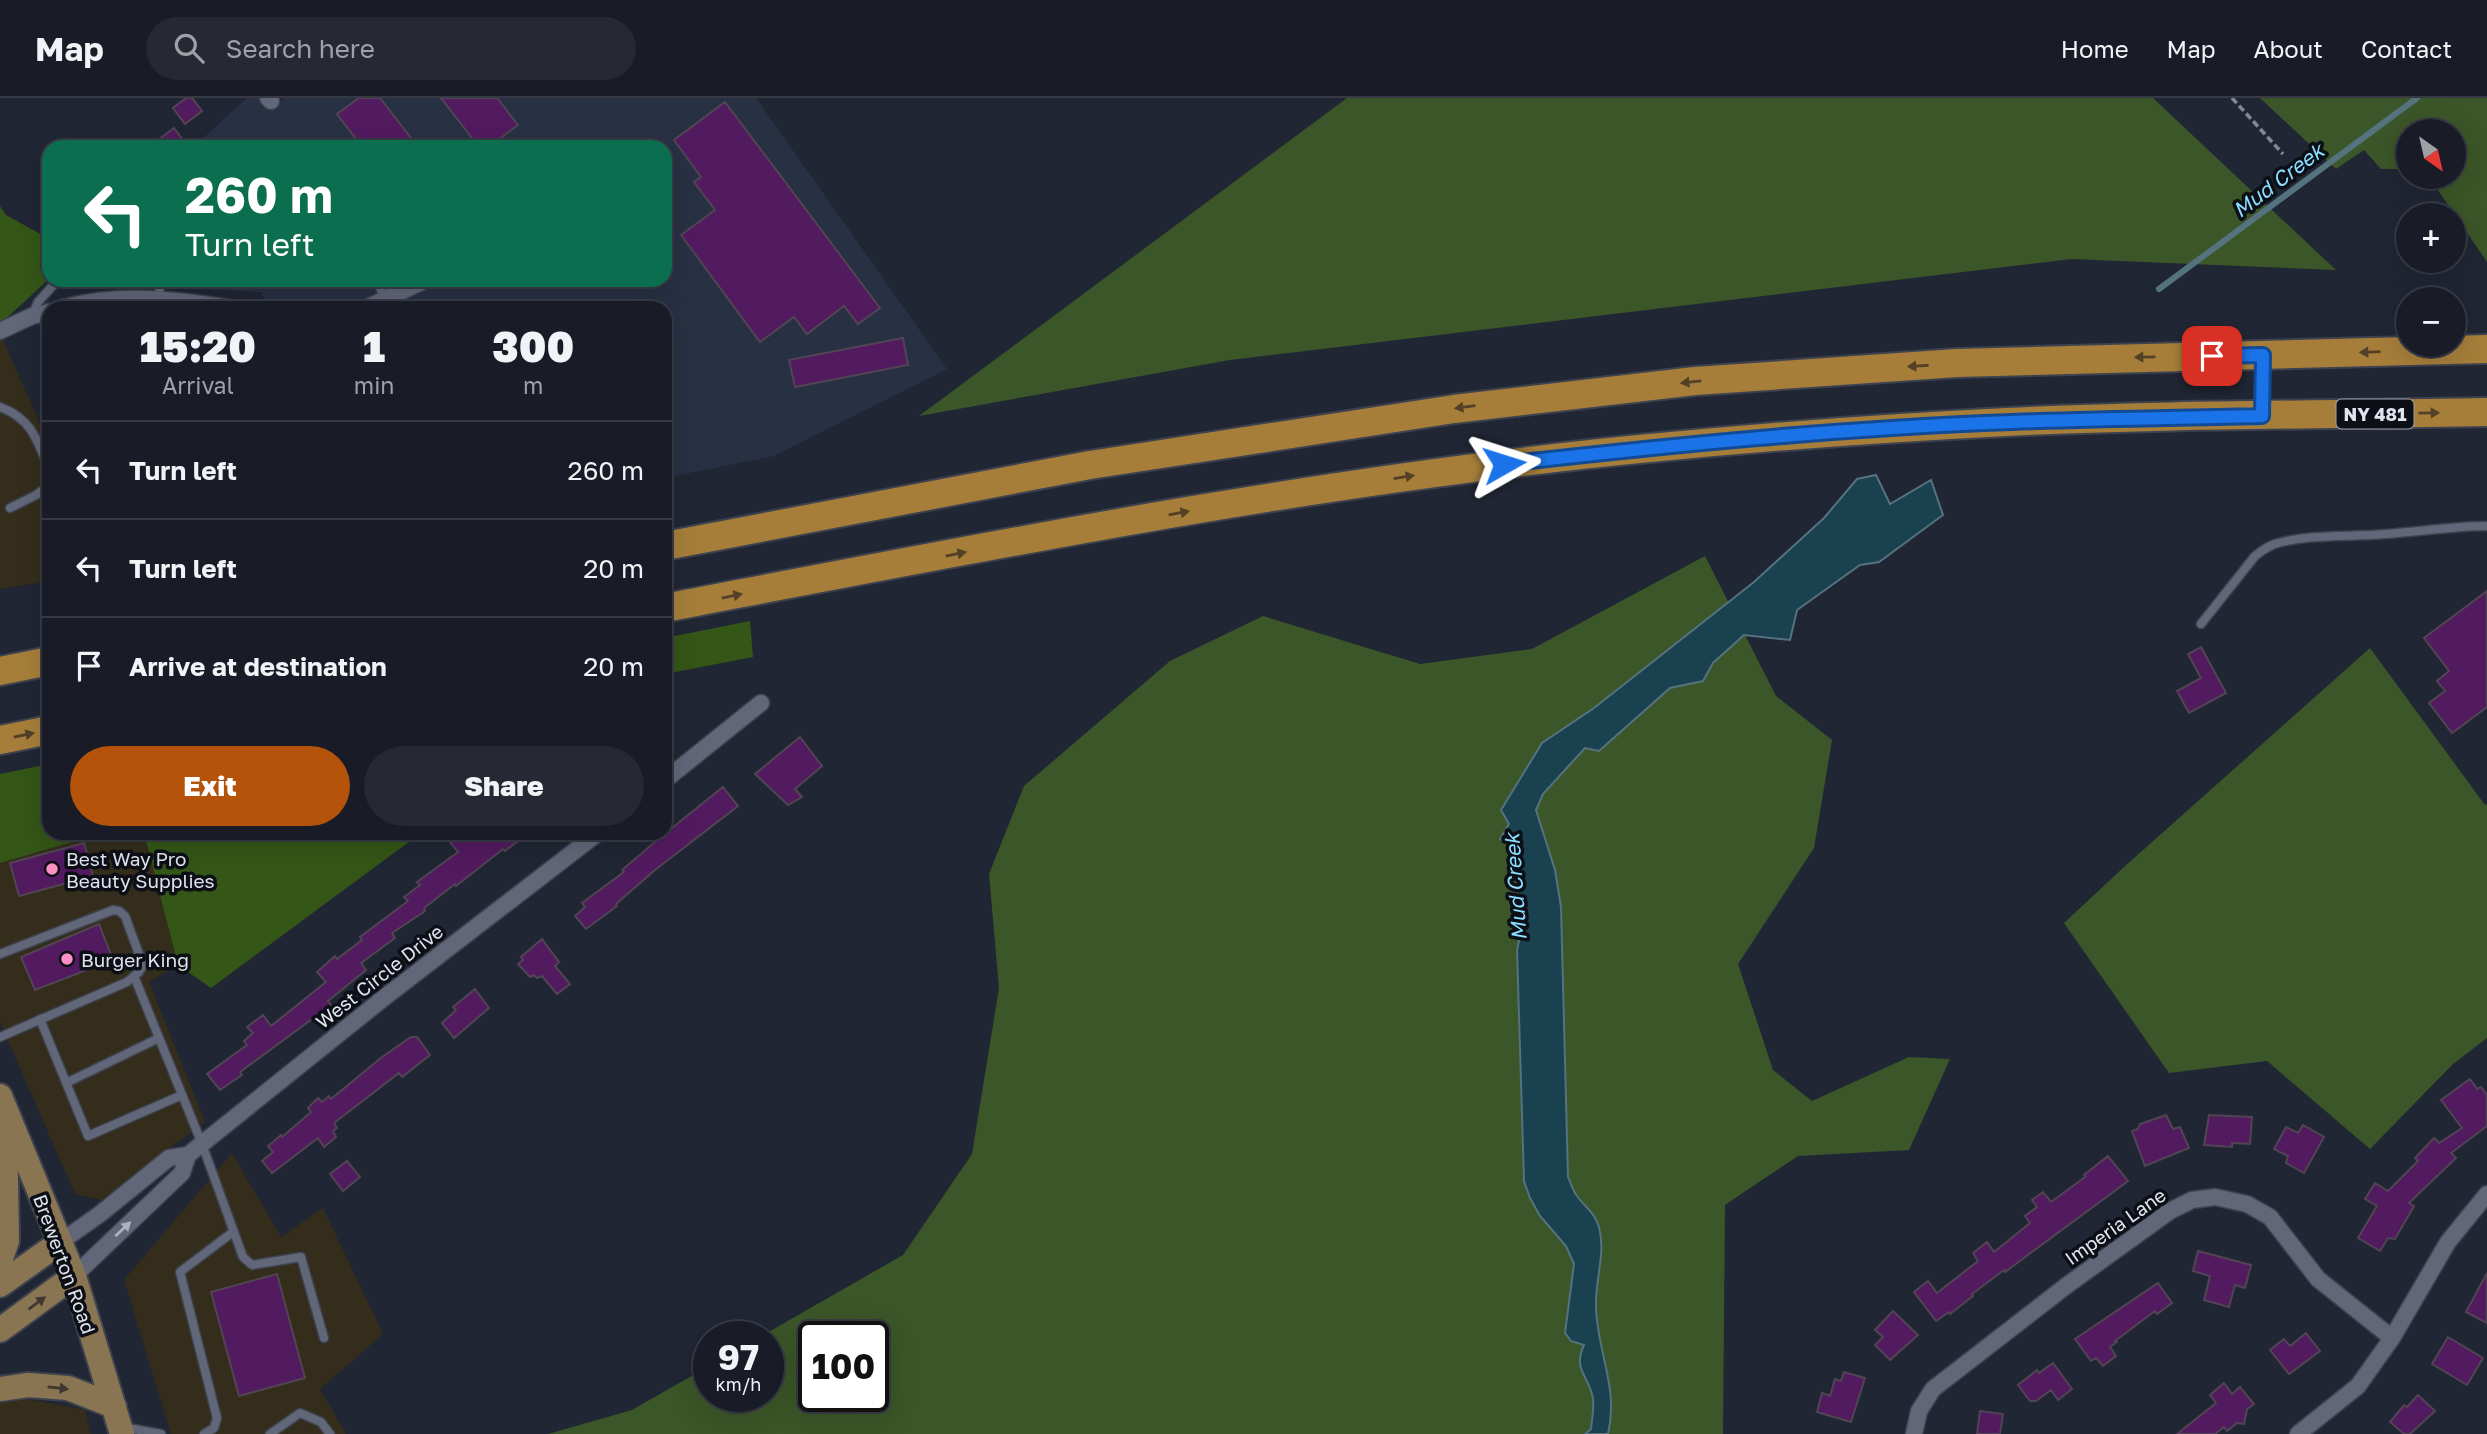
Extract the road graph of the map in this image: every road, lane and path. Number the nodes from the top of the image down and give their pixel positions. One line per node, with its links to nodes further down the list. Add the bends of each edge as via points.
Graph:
1 (2232, 98): 2 (path)
2 (2283, 154)
3 (52, 287): 12 (lane)
4 (160, 287): 7 (lane)
5 (380, 287): 8 (lane)
6 (412, 287): 8 (street)
7 (159, 299): 9 (street); 10 (street)
8 (385, 300)
9 (111, 301)
10 (190, 301)
11 (42, 314): 12 (street)
12 (32, 316): 13 (street)
13 (0, 331)
14 (2487, 349): 15 (highway, one-way to 15)
15 (2263, 355): 18 (lane); 23 (highway, one-way to 23, via 1944,364 1695,382 1454,409 1090,465)
16 (0, 407): 19 (lane, via 26,421)
17 (2487, 412): 18 (highway, NY 481, one-way to 17)
18 (2262, 416): 24 (highway, NY 481, one-way to 18, via 1077,530 1450,470 1830,432)
19 (42, 452)
20 (42, 490): 21 (lane)
21 (10, 508)
22 (2487, 526): 25 (lane, via 2308,539 2266,547)
23 (672, 545)
24 (672, 607)
25 (2201, 624)
26 (42, 662): 27 (highway)
27 (0, 671)
28 (761, 703): 31 (street)
29 (42, 731): 30 (highway, one-way to 29)
30 (0, 740)
31 (672, 774)
32 (589, 840): 41 (street, West Circle Drive)
33 (0, 954): 34 (lane, via 113,910 125,916 143,965)
34 (134, 976): 35 (lane); 37 (lane)
35 (40, 1019): 36 (lane); 38 (lane)
36 (0, 1037)
37 (159, 1038): 38 (lane); 39 (lane)
38 (66, 1083): 39 (lane, via 88,1136)
39 (182, 1095): 41 (lane)
40 (2, 1101): 45 (main road, Brewerton Road); 46 (main road, via 7,1241)
41 (202, 1144): 42 (street, West Circle Drive); 44 (lane)
42 (188, 1155): 45 (street, West Circle Drive, via 169,1158); 47 (street, West Circle Drive, one-way to 42, via 182,1173)
43 (2487, 1194): 51 (street, via 2448,1242)
44 (233, 1232): 50 (lane, via 243,1257 252,1265 301,1257); 55 (lane, via 180,1272 217,1418 214,1428)
45 (59, 1243): 47 (main road, Brewerton Road); 48 (main road)
46 (0, 1261)
47 (74, 1276): 49 (main road, one-way to 47); 53 (main road, Brewerton Road)
48 (0, 1285)
49 (0, 1330)
50 (324, 1338)
51 (2392, 1338): 58 (street, Imperia Lane, via 2318,1279 2270,1217 2247,1203 2222,1198 2192,1200 2066,1286 1933,1389 1919,1411); 59 (street, via 2358,1386)
52 (0, 1389): 53 (main road, one-way to 53, via 28,1385 68,1388)
53 (118, 1422): 54 (lane)
54 (161, 1434)
55 (204, 1434)
56 (270, 1434): 57 (lane, via 300,1413 321,1422)
57 (330, 1434)
58 (1914, 1434)
59 (2298, 1434)

